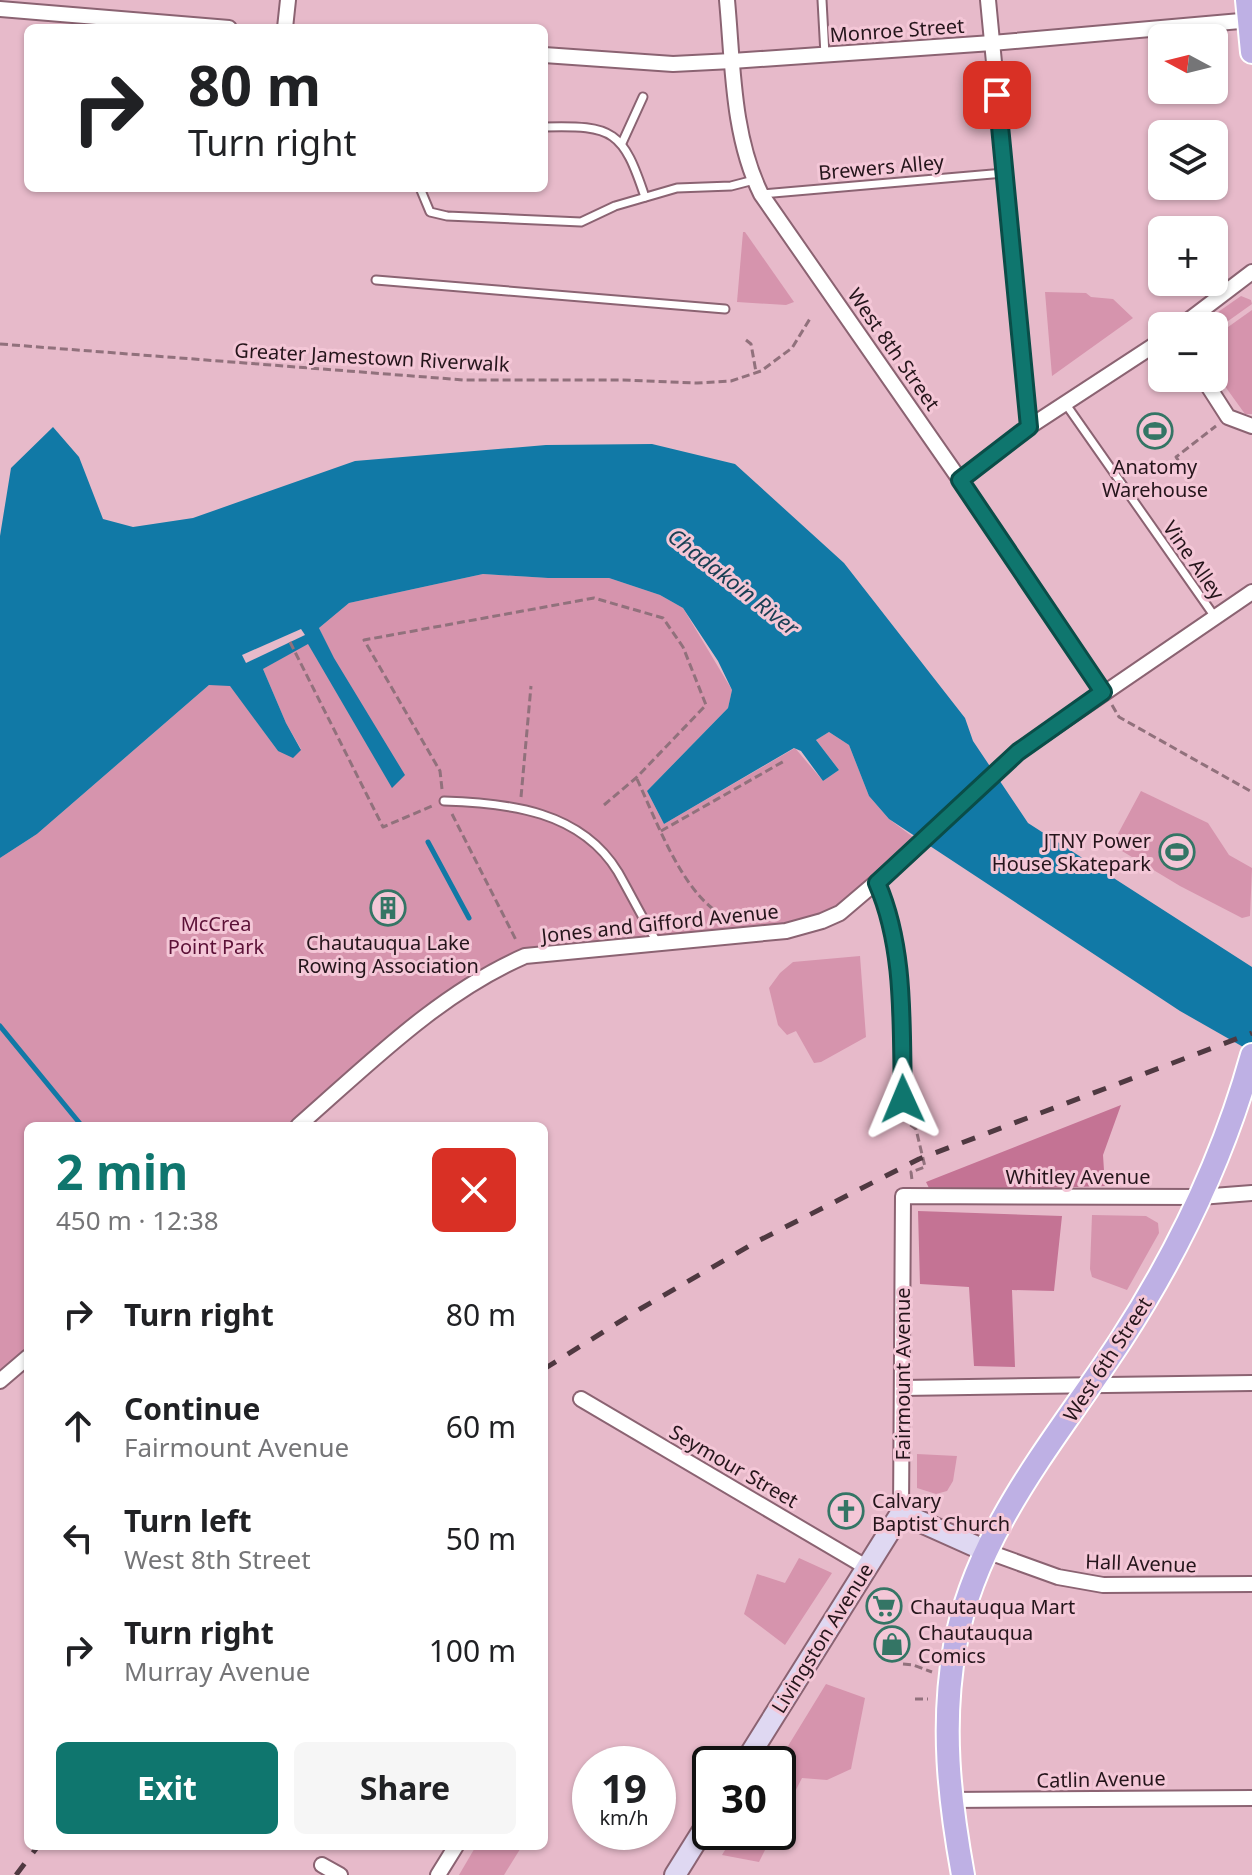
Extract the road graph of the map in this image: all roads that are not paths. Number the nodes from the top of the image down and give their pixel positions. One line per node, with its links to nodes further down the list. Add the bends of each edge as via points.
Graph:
1 (288, 0): 8 (street)
2 (727, 0): 13 (street, West 8th Street)
3 (822, 0): 12 (lane)
4 (988, 0): 9 (street)
5 (0, 9): 7 (street)
6 (1249, 13): 9 (street, Monroe Street); 10 (main road)
7 (181, 24)
8 (285, 24)
9 (992, 43): 12 (street, Monroe Street); 17 (street)
10 (1252, 52)
11 (548, 55): 13 (street, Monroe Street, via 673,64)
12 (825, 55): 13 (street, Monroe Street)
13 (732, 61): 18 (street, West 8th Street, via 741,134)
14 (643, 97): 16 (lane)
15 (548, 127): 16 (lane, via 584,126 612,134)
16 (622, 143): 20 (lane)
17 (1004, 173): 18 (lane, Brewers Alley); 29 (street)
18 (757, 187): 20 (lane, Brewers Alley, via 677,188); 30 (street, West 8th Street)
19 (422, 192): 20 (lane, Brewers Alley, via 430,212 447,216 581,222)
20 (645, 197)
21 (1252, 272): 24 (street)
22 (376, 280): 23 (lane)
23 (725, 309)
24 (1199, 312)
25 (1148, 349): 27 (street)
26 (1212, 392): 28 (street, via 1228,417)
27 (1065, 403): 29 (street); 32 (lane, Vine Alley)
28 (1252, 426)
29 (1029, 427): 30 (street)
30 (960, 480): 33 (street, West 8th Street)
31 (1252, 592): 32 (street)
32 (1215, 617): 33 (street)
33 (1103, 692): 35 (street, via 1018,752)
34 (444, 801): 36 (lane, via 521,809 571,825 617,870)
35 (877, 883): 36 (street, Jones and Gifford Avenue, via 840,913 809,925); 38 (street, via 896,945)
36 (658, 944): 39 (street, Jones and Gifford Avenue, via 525,956 492,971 403,1035)
37 (1252, 1055): 42 (main road, West 6th Street)
38 (906, 1102)
39 (303, 1122)
40 (1252, 1193): 42 (street, Whitley Avenue)
41 (908, 1196): 42 (street, Whitley Avenue); 47 (street, Fairmount Avenue)
42 (1200, 1197): 46 (main road, West 6th Street, via 1168,1266)
43 (24, 1360): 44 (street)
44 (0, 1381)
45 (1252, 1383): 46 (street)
46 (1089, 1386): 47 (street); 50 (main road, West 6th Street, via 1014,1497)
47 (902, 1388): 49 (street, Fairmount Avenue)
48 (581, 1399): 51 (street, Seymour Street)
49 (901, 1513): 50 (street); 51 (street, Livingston Avenue)
50 (986, 1551): 52 (street, Hall Avenue, via 1058,1577 1103,1585); 55 (main road, via 963,1616 951,1678)
51 (866, 1567): 53 (street, Livingston Avenue)
52 (1252, 1584)
53 (755, 1746)
54 (1252, 1798): 55 (street, Catlin Avenue)
55 (950, 1800): 62 (main road)
56 (692, 1848): 61 (street)
57 (454, 1850): 60 (street)
58 (322, 1865): 59 (street)
59 (340, 1875)
60 (438, 1875)
61 (675, 1875)
62 (963, 1875)

